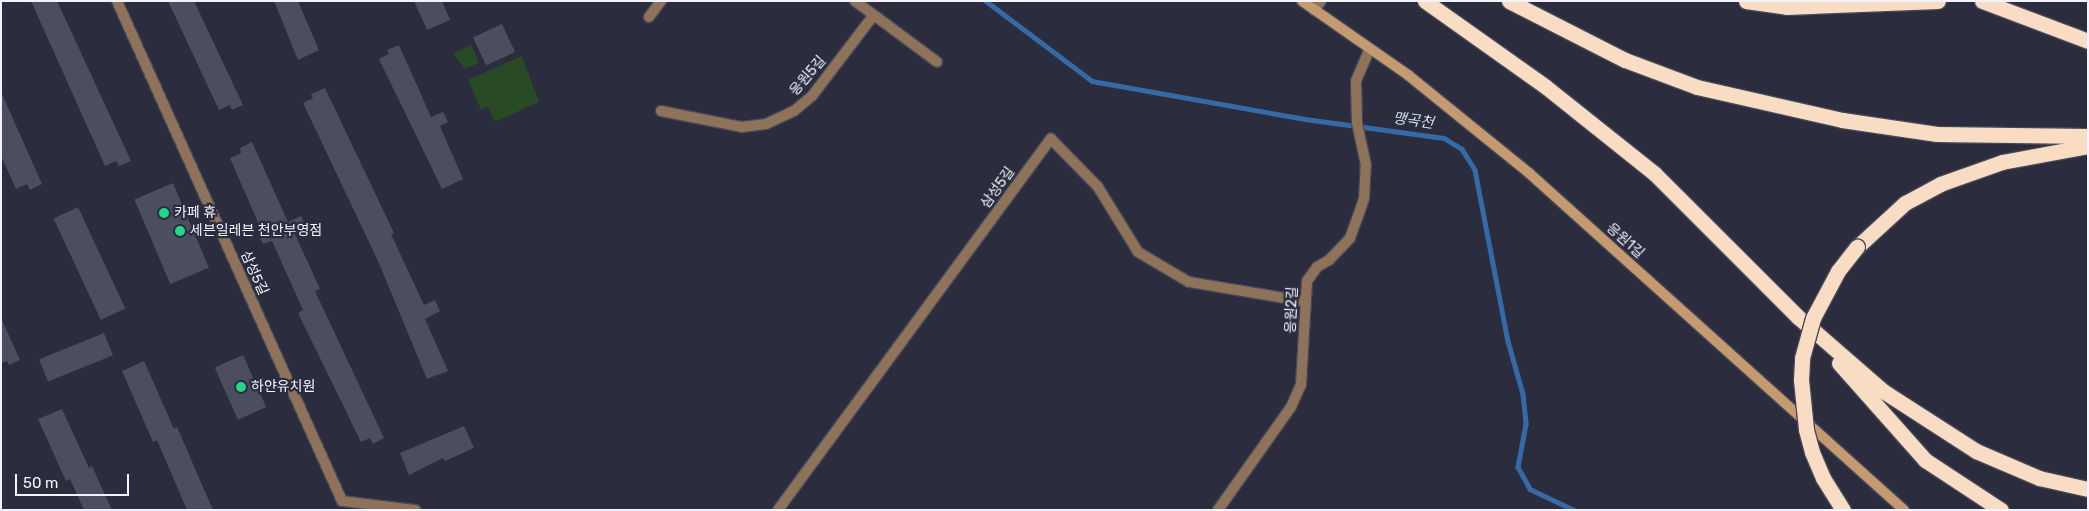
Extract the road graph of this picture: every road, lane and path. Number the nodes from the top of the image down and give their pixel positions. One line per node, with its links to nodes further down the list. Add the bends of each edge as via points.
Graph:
1 (117, 1): 23 (street, 삼성5길)
2 (661, 1): 13 (street)
3 (855, 1): 12 (street)
4 (1302, 1): 11 (street, 응원1길)
5 (1321, 1): 11 (street)
6 (1425, 1): 21 (highway, via 1546,87 1655,174)
7 (1509, 1): 18 (highway, via 1625,60 1697,87 1842,120 1938,134)
8 (1746, 1): 9 (highway, via 1787,7)
9 (1938, 1)
10 (1982, 1): 14 (highway)
11 (1314, 10): 15 (street, 응원1길)
12 (873, 16): 16 (street); 17 (street, 응원5길, via 812,96 794,110 766,124 742,127)
13 (649, 17)
14 (2088, 42)
15 (1369, 50): 20 (street, 응원2길, via 1356,82 1357,116 1366,165 1364,199 1350,238 1306,281); 28 (street, 응원1길, via 1408,75 1530,173)
16 (937, 62)
17 (661, 111)
18 (2088, 136)
19 (2088, 146): 27 (highway, bridge, via 2002,162 1940,184 1898,208 1857,247 1838,271 1813,318 1802,358 1801,380 1812,452 1823,478)
20 (1303, 301): 25 (street, 삼성5길, via 1189,282 1138,252 1098,187 1051,139); 26 (street, 응원2길, via 1301,386 1286,414)
21 (1798, 317): 22 (highway, via 1883,392 1945,433 1976,451 2038,478); 29 (highway, via 1914,450 1942,474)
22 (2088, 489)
23 (344, 505): 24 (street, 삼성5길)
24 (415, 510)
25 (778, 510)
26 (1218, 510)
27 (1844, 510)
28 (1904, 510)
29 (2000, 510)

